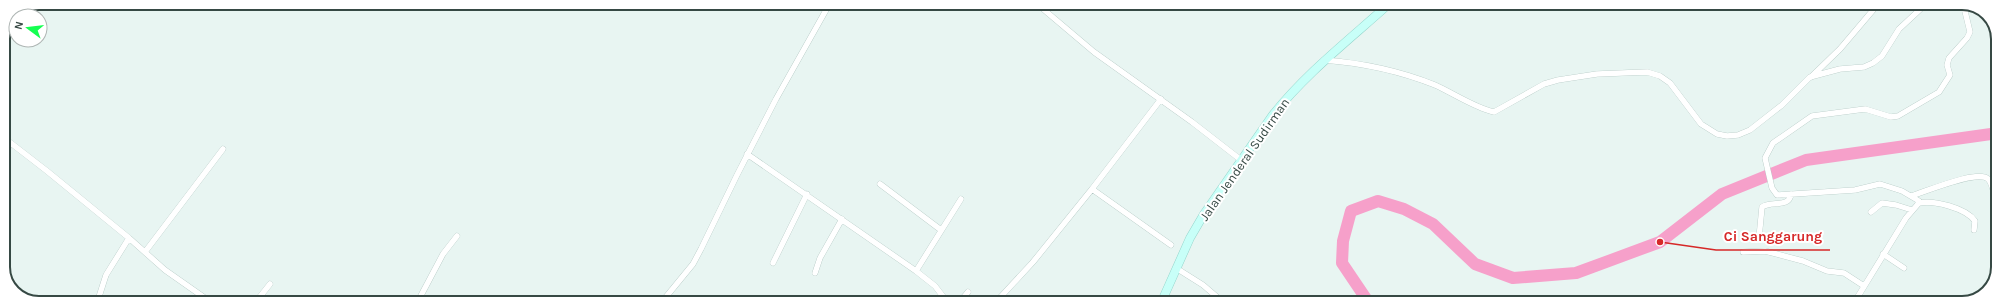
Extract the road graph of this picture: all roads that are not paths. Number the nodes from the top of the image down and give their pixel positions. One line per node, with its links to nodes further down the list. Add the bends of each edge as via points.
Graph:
1 (826, 10): 12 (street)
2 (1044, 10): 9 (street, via 1094,52)
3 (1382, 10): 7 (main road, Jalan Jenderal Sudirman)
4 (1873, 10): 8 (street, via 1840,49)
5 (1919, 10): 8 (street, via 1899,29 1885,52 1873,63)
6 (1965, 10): 18 (street, via 1970,32 1949,58 1947,65 1951,72 1939,92 1895,117 1865,109 1812,116 1774,143 1765,158 1772,188 1777,195)
7 (1324, 60): 8 (street, via 1356,63 1393,72 1434,85 1494,112 1544,84 1558,80 1597,74 1647,72 1660,76 1670,83 1701,124 1717,134 1727,136 1750,130 1782,105); 13 (main road, Jalan Jenderal Sudirman, via 1284,101)
8 (1810, 77)
9 (1161, 99): 13 (street); 16 (street)
10 (10, 143): 28 (street)
11 (223, 149): 31 (street)
12 (747, 154): 17 (street); 46 (street, via 713,228 693,264)
13 (1241, 160): 35 (main road, Jalan Jenderal Sudirman, via 1204,214)
14 (880, 184): 25 (street)
15 (1991, 185): 19 (street, via 1987,178 1981,176)
16 (1092, 189): 30 (street); 49 (street, via 1033,262)
17 (806, 194): 24 (street); 34 (street)
18 (1792, 194): 19 (street, via 1855,190 1884,184); 29 (street, via 1790,200 1785,203 1762,207)
19 (1911, 196): 21 (street, via 1919,200)
20 (961, 199): 25 (street)
21 (1919, 203): 22 (street); 26 (street, via 1935,202 1969,215 1975,221)
22 (1912, 210): 23 (street, via 1882,204); 33 (street)
23 (1871, 212)
24 (842, 219): 37 (street); 38 (street, via 820,258)
25 (941, 230): 37 (street)
26 (1974, 230)
27 (457, 236): 45 (street, via 443,254)
28 (130, 238): 31 (street); 42 (street, via 106,275)
29 (1759, 238)
30 (1171, 245)
31 (145, 252): 43 (street, via 165,270)
32 (1743, 252): 40 (street, via 1765,251 1803,261 1826,271 1844,273)
33 (1883, 254): 36 (street); 40 (street)
34 (773, 263)
35 (1176, 268): 50 (main road, Jalan Jenderal Sudirman); 51 (street)
36 (1904, 268)
37 (916, 271): 47 (street, via 935,286)
38 (815, 274)
39 (270, 284): 44 (street)
40 (1864, 286): 52 (street)
41 (968, 292): 48 (street)
42 (100, 296)
43 (202, 296)
44 (261, 296)
45 (421, 296)
46 (667, 296)
47 (943, 296)
48 (965, 296)
49 (1002, 296)
50 (1164, 296)
51 (1216, 296)
52 (1858, 296)

